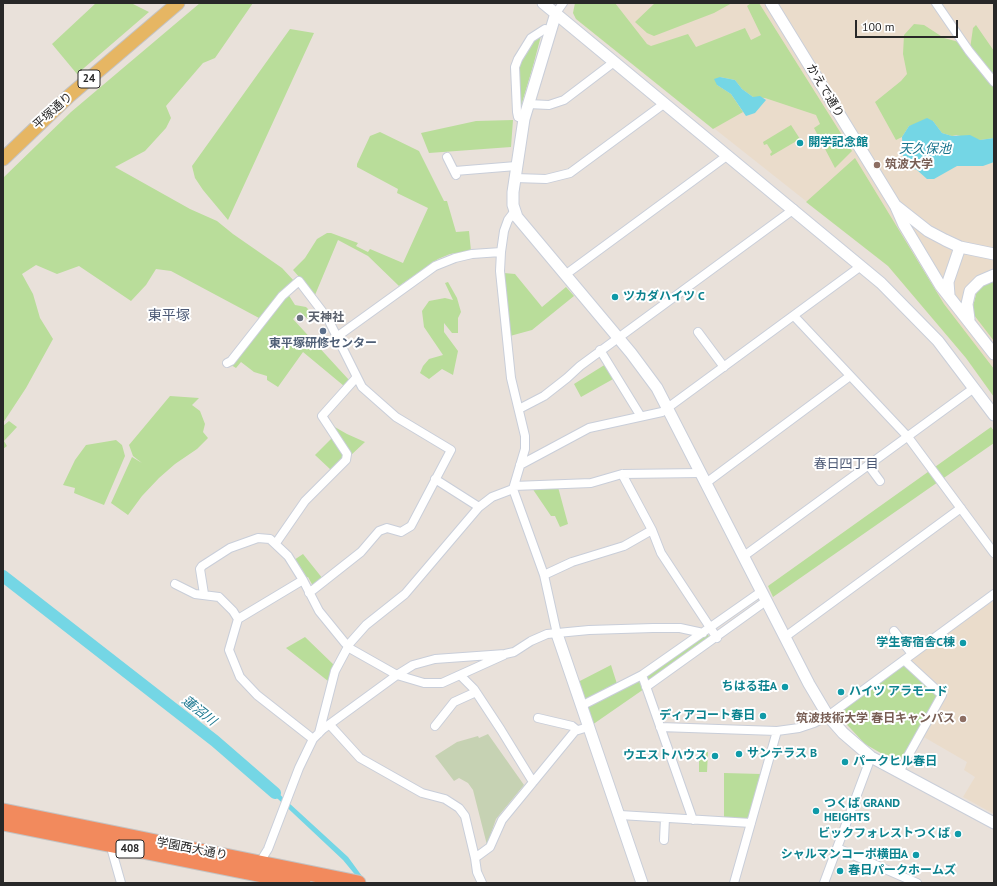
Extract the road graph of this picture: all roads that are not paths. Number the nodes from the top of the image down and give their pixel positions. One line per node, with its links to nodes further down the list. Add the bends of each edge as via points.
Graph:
1 (178, 3): 14 (main road, 平塚通り / 24, via 69,96)
2 (543, 3): 6 (street)
3 (563, 3): 6 (street)
4 (771, 3): 18 (street, かえで通り)
5 (936, 3): 9 (street)
6 (556, 13): 7 (street); 8 (street)
7 (550, 31): 11 (street); 12 (street, via 545,29 531,38 518,59 517,112 518,117)
8 (614, 62): 10 (street); 11 (street, via 564,100 549,105)
9 (994, 82)
10 (665, 103): 13 (street); 17 (street, via 570,173 546,179)
11 (528, 104): 12 (street)
12 (524, 119): 16 (street)
13 (728, 155): 19 (street); 25 (street)
14 (3, 158)
15 (447, 158): 16 (street, via 456,174)
16 (516, 166): 17 (street)
17 (515, 178): 20 (street)
18 (895, 204): 21 (street, かえで通り, via 928,231); 27 (street, via 904,225 940,285)
19 (794, 209): 24 (street); 32 (street)
20 (514, 212): 22 (street, via 508,221); 25 (street)
21 (960, 247): 23 (street, かえで通り); 27 (street, via 948,282)
22 (501, 252): 31 (street, via 461,257 435,266); 41 (street, via 500,271 511,378)
23 (994, 254)
24 (861, 266): 28 (street); 39 (street, via 899,300 938,341)
25 (566, 275): 32 (street)
26 (994, 275): 29 (street, via 980,281 970,291 966,311)
27 (949, 295): 29 (street)
28 (794, 316): 36 (street); 37 (street)
29 (969, 321): 34 (street)
30 (698, 332): 36 (street)
31 (338, 336): 35 (street, via 299,281 282,296); 38 (street)
32 (619, 338): 33 (street); 40 (street, via 646,372)
33 (600, 350): 41 (street, via 544,396); 42 (street)
34 (994, 354)
35 (227, 363)
36 (724, 367): 40 (street)
37 (850, 376): 44 (street); 51 (street)
38 (356, 378): 49 (street, via 362,387 389,411 450,448 451,453); 56 (street, via 322,416 347,454 346,460 305,501)
39 (974, 388): 43 (street); 44 (street)
40 (668, 408): 42 (street, via 662,412); 47 (street)
41 (519, 409): 45 (street, via 525,436 525,449)
42 (640, 415): 45 (street, via 589,428)
43 (994, 416)
44 (908, 437): 46 (street); 54 (street)
45 (520, 465): 52 (street)
46 (869, 466): 50 (street); 58 (street)
47 (701, 472): 48 (street); 51 (street)
48 (622, 474): 52 (street, via 591,483); 55 (street)
49 (435, 479): 53 (street); 62 (street, via 411,526 400,532 388,528 379,531 361,552)
50 (880, 481)
51 (706, 483): 58 (street)
52 (513, 488): 53 (street, via 492,497); 59 (street)
53 (479, 507): 73 (street, via 405,594 366,626)
54 (961, 508): 57 (street); 71 (street)
55 (652, 530): 59 (street, via 624,546 572,562); 67 (street, via 661,554)
56 (276, 543): 60 (street, via 288,556); 63 (street, via 270,539 258,538 230,548 213,558 200,569)
57 (994, 553)
58 (744, 556): 65 (street)
59 (544, 575): 70 (street)
60 (303, 580): 62 (street); 66 (street)
61 (175, 584): 63 (street, via 195,594)
62 (309, 593): 73 (street, via 319,611)
63 (204, 594): 66 (street, via 219,597)
64 (994, 594): 75 (street)
65 (764, 596): 67 (street); 71 (street); 72 (street)
66 (238, 619): 92 (street, via 229,650 240,677 256,695)
67 (710, 628): 69 (street); 72 (street)
68 (894, 631): 75 (street)
69 (703, 633): 70 (street, via 680,628 653,628); 78 (street)
70 (557, 634): 74 (street, via 537,638 514,652); 82 (street)
71 (785, 637): 83 (street)
72 (717, 638): 80 (street)
73 (348, 646): 77 (street); 91 (street, via 335,670)
74 (505, 654): 77 (street, via 425,661); 79 (street)
75 (912, 654): 76 (street)
76 (904, 660): 83 (street); 94 (street, via 942,695)
77 (397, 675): 79 (street, via 433,684); 85 (street)
78 (642, 675): 80 (street); 82 (street)
79 (461, 676): 81 (street)
80 (646, 687): 88 (street)
81 (476, 692): 86 (street, via 454,702); 95 (street)
82 (581, 706): 87 (street)
83 (828, 716): 90 (street, via 807,726); 93 (street, via 843,733)
84 (538, 718): 89 (street, via 572,726)
85 (330, 725): 91 (street); 106 (street, via 360,758 422,793 445,799 459,808 465,816)
86 (435, 726)
87 (588, 727): 89 (street); 97 (street)
88 (660, 727): 90 (street); 99 (street)
89 (577, 730): 95 (street)
90 (777, 730): 101 (street)
91 (319, 733): 92 (street)
92 (313, 739): 107 (street)
93 (872, 757): 94 (street); 105 (street)
94 (899, 772): 102 (street)
95 (533, 782): 106 (street, via 502,820 490,847)
96 (3, 811): 107 (highway, 学園西大通り / 408)
97 (620, 815): 98 (street); 112 (street)
98 (665, 818): 99 (street); 103 (street)
99 (692, 820): 101 (street)
100 (3, 823): 104 (highway, 学園西大通り / 408)
101 (751, 823): 113 (street)
102 (994, 823)
103 (664, 840)
104 (112, 845): 107 (highway, 学園西大通り / 408); 109 (street)
105 (837, 848): 114 (street); 115 (street)
106 (475, 858): 111 (street)
107 (257, 873): 108 (highway, 学園西大通り / 408); 110 (highway, 学園西大通り / 408)
108 (352, 882)
109 (121, 883)
110 (303, 883)
111 (482, 883)
112 (642, 883)
113 (734, 883)
114 (824, 883)
115 (917, 883)

